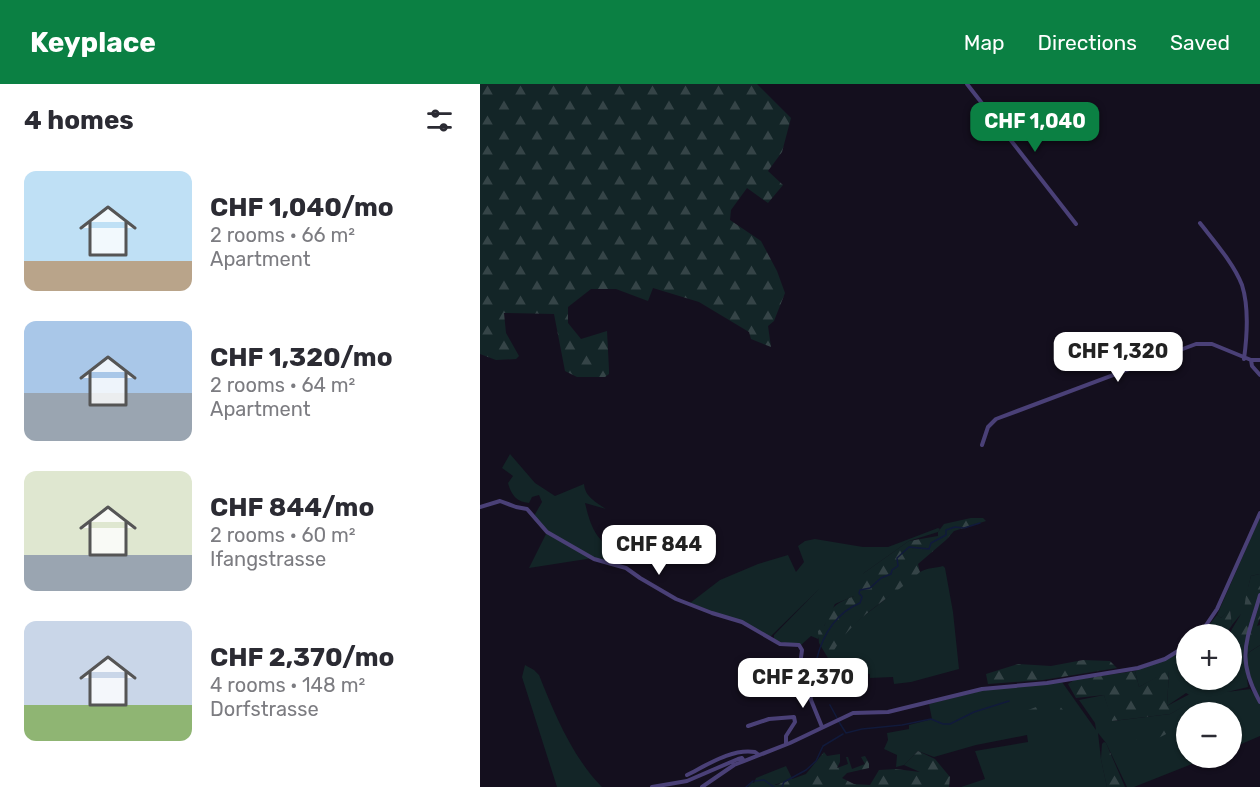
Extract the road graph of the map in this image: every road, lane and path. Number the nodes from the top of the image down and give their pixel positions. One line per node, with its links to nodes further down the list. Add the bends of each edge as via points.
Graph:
1 (967, 84): 3 (street)
2 (1200, 223): 4 (street, via 1241,284 1246,322)
3 (1076, 224)
4 (1244, 359): 5 (street); 8 (street, via 1212,344 1196,344 996,419 988,427)
5 (1251, 360): 6 (street); 7 (street)
6 (1260, 360)
7 (1260, 375)
8 (982, 445)
9 (480, 507): 16 (street, via 500,501 527,509 547,532 594,559 626,568 676,599 742,622 780,644 799,645 802,674)
10 (1260, 513): 12 (street)
11 (1260, 596): 14 (street, via 1244,661)
12 (1207, 624)
13 (1176, 652): 16 (street, via 1147,666 982,688 888,712 855,712)
14 (1260, 702)
15 (748, 726): 17 (street, via 794,717)
16 (822, 727): 17 (street)
17 (786, 744): 18 (street)
18 (759, 755): 19 (street); 20 (street, via 749,751 728,756)
19 (744, 761): 21 (street, via 738,759 682,783); 22 (street)
20 (687, 775)
21 (652, 787)
22 (702, 787)

